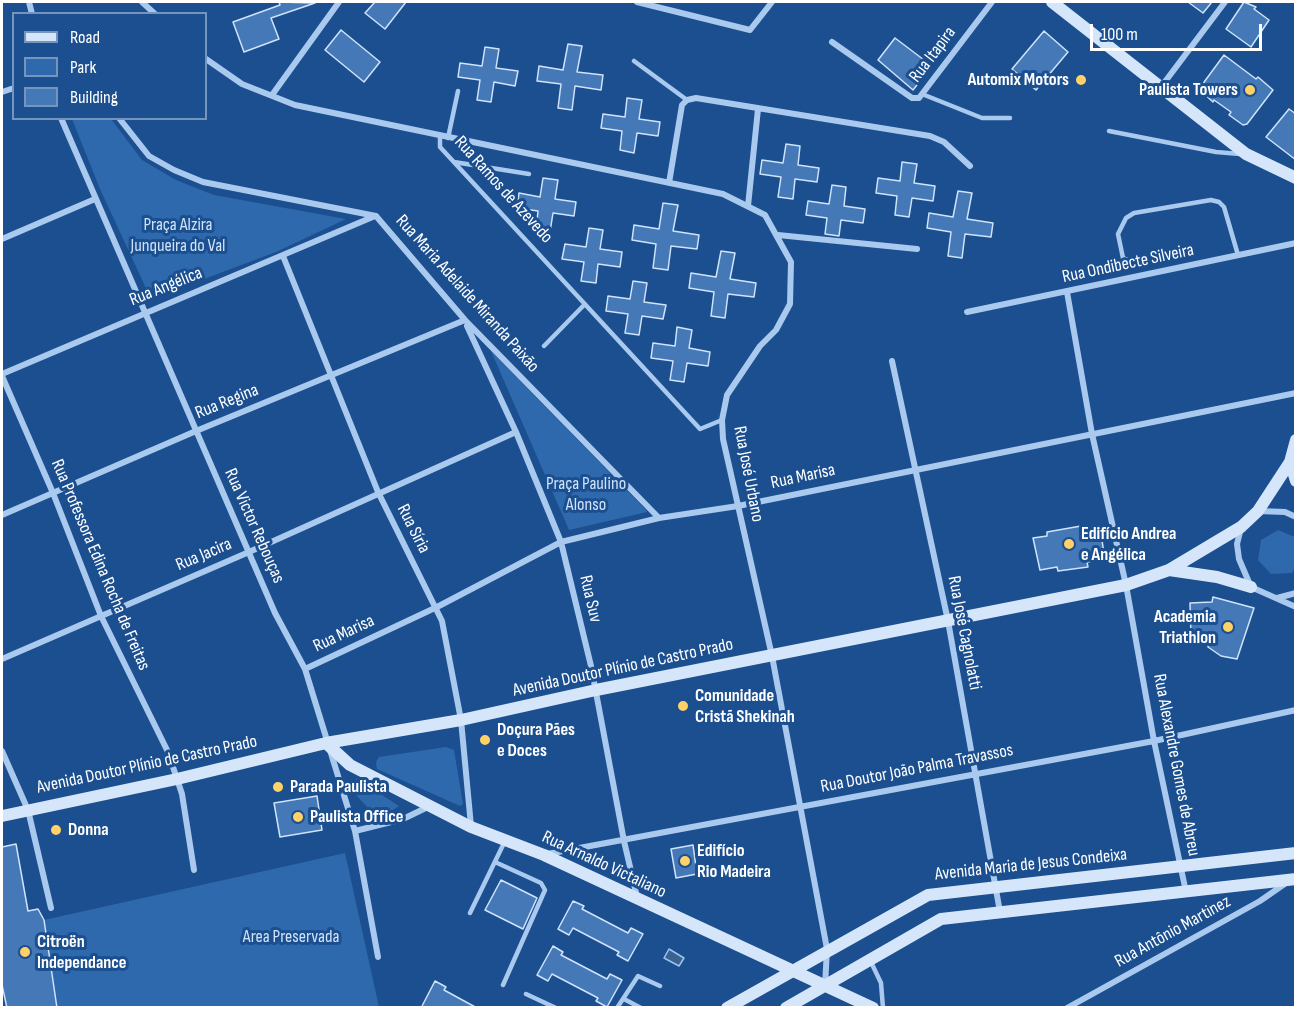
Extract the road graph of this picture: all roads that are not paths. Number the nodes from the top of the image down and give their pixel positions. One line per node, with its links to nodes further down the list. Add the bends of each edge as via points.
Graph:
1 (339, 2): 12 (street)
2 (637, 2): 3 (street, via 750,30)
3 (772, 2)
4 (992, 2): 13 (street, Rua Itapira)
5 (1052, 2): 10 (street)
6 (1225, 2): 10 (street)
7 (832, 42): 13 (street, via 912,98)
8 (207, 60): 12 (street, Rua Ramos de Azevedo, via 242,84)
9 (634, 61): 14 (lane)
10 (1161, 87): 21 (street)
11 (458, 92): 20 (lane)
12 (272, 95): 20 (street, Rua Ramos de Azevedo, via 295,105)
13 (921, 96): 16 (lane, via 982,118)
14 (687, 100): 15 (street); 26 (street, via 682,105)
15 (758, 108): 23 (street, via 930,136 944,142); 28 (street)
16 (1010, 118)
17 (62, 120): 27 (street, Rua Victor Rebouças)
18 (121, 120): 29 (street, Rua Maria Adelaide Miranda Paixão, via 149,156 203,182)
19 (1109, 131): 21 (lane)
20 (444, 137): 22 (lane, Rua Ramos de Azevedo, via 440,147); 26 (street, Rua José Urbano)
21 (1246, 154): 25 (street)
22 (454, 162): 24 (lane); 38 (lane, Rua Ramos de Azevedo)
23 (970, 166)
24 (529, 174)
25 (1296, 178)
26 (669, 183): 28 (street, Rua José Urbano, via 723,194)
27 (95, 199): 31 (street); 39 (street, Rua Victor Rebouças)
28 (748, 207): 30 (street, Rua José Urbano, via 765,215)
29 (376, 216): 36 (street, Rua Angélica); 41 (street, Rua Maria Adelaide Miranda Paixão)
30 (778, 235): 33 (street); 47 (street, Rua José Urbano, via 791,262 790,303 776,330 760,346 727,395)
31 (2, 240)
32 (1296, 243): 35 (street, Rua Ondibecte Silveira)
33 (917, 249)
34 (1173, 254): 35 (lane, via 1131,261 1123,258 1118,234 1126,218 1134,213 1211,200 1219,202 1224,207)
35 (1238, 255): 37 (street, Rua Ondibecte Silveira)
36 (283, 256): 39 (street, Rua Angélica); 45 (street, Rua Síria)
37 (1067, 292): 40 (street, Rua Ondibecte Silveira); 50 (street, Rua Alexandre Gomes de Abreu)
38 (585, 304): 42 (lane); 47 (lane, Rua Ramos de Azevedo, via 700,429)
39 (145, 312): 44 (street, Rua Angélica); 48 (street, Rua Victor Rebouças)
40 (966, 312)
41 (465, 320): 45 (street, Rua Regina); 49 (street, Rua Suv); 61 (street, Rua Maria Adelaide Miranda Paixão)
42 (544, 346)
43 (892, 361): 53 (street, Rua José Cagnolatti)
44 (2, 375): 56 (street, Rua Professora Edina Rocha de Freitas)
45 (329, 375): 48 (street, Rua Regina); 55 (street, Rua Síria)
46 (1296, 393): 50 (street, Rua Marisa)
47 (722, 420): 57 (street, Rua José Urbano)
48 (196, 430): 56 (street, Rua Regina); 64 (street, Rua Victor Rebouças)
49 (516, 432): 55 (street, Rua Jacira); 63 (street, Rua Suv)
50 (1092, 434): 53 (street, Rua Marisa); 66 (street, Rua Alexandre Gomes de Abreu)
51 (1296, 440): 52 (street, Avenida Doutor Plínio de Castro Prado)
52 (1290, 462): 54 (street); 58 (street, Avenida Doutor Plínio de Castro Prado)
53 (915, 469): 57 (street, Rua Marisa); 73 (street, Rua José Cagnolatti)
54 (1296, 481)
55 (378, 492): 64 (street, Rua Jacira); 70 (street, Rua Síria)
56 (53, 493): 59 (street, Rua Regina); 72 (street, Rua Professora Edina Rocha de Freitas)
57 (738, 506): 61 (street, Rua Marisa); 74 (street, Rua José Urbano)
58 (1258, 511): 60 (street, via 1285,512); 62 (street, Avenida Doutor Plínio de Castro Prado)
59 (2, 515)
60 (1296, 517)
61 (659, 518): 63 (street, Rua Marisa)
62 (1241, 527): 65 (street, Avenida Doutor Plínio de Castro Prado); 67 (street, via 1239,559)
63 (561, 542): 70 (street, Rua Marisa); 77 (street, Rua Suv)
64 (249, 552): 72 (street, Rua Jacira); 76 (street, Rua Victor Rebouças)
65 (1169, 570): 66 (street, Avenida Doutor Plínio de Castro Prado); 67 (street)
66 (1126, 585): 73 (street, Avenida Doutor Plínio de Castro Prado); 80 (street, Rua Alexandre Gomes de Abreu)
67 (1251, 587): 69 (street)
68 (1296, 593): 69 (street)
69 (1276, 598): 71 (street)
70 (437, 607): 76 (street, Rua Marisa); 79 (street, Rua Síria)
71 (1296, 607)
72 (101, 616): 75 (street, Rua Jacira); 84 (street, Rua Professora Edina Rocha de Freitas, via 168,752)
73 (948, 621): 74 (street, Avenida Doutor Plínio de Castro Prado); 83 (street, Rua José Cagnolatti)
74 (772, 656): 77 (street, Avenida Doutor Plínio de Castro Prado); 86 (street, Rua José Urbano)
75 (2, 659)
76 (305, 669): 81 (street, Rua Victor Rebouças)
77 (596, 690): 79 (street, Avenida Doutor Plínio de Castro Prado); 92 (street, Rua Suv)
78 (1296, 710): 80 (street, Rua Doutor João Palma Travassos)
79 (461, 720): 81 (street, Avenida Doutor Plínio de Castro Prado); 89 (street, Rua Síria)
80 (1154, 741): 83 (street, Rua Doutor João Palma Travassos); 96 (street, Rua Alexandre Gomes de Abreu)
81 (326, 743): 84 (street, Avenida Doutor Plínio de Castro Prado); 85 (street, Rua Arnaldo Victaliano, via 350,765); 90 (street, Rua Victor Rebouças)
82 (2, 751): 87 (street)
83 (975, 772): 86 (street, Rua Doutor João Palma Travassos); 99 (street, Rua José Cagnolatti)
84 (177, 779): 87 (street, Avenida Doutor Plínio de Castro Prado); 97 (street, Rua Professora Edina Rocha de Freitas)
85 (430, 806): 89 (street, Rua Arnaldo Victaliano); 90 (street, via 403,819)
86 (800, 807): 92 (street, Rua Doutor João Palma Travassos); 105 (street, Rua José Urbano)
87 (28, 810): 88 (street, Avenida Doutor Plínio de Castro Prado); 102 (street)
88 (2, 816)
89 (471, 827): 91 (street, Rua Arnaldo Victaliano)
90 (355, 831): 106 (street, Rua Victor Rebouças)
91 (506, 840): 94 (street, Rua Arnaldo Victaliano); 95 (lane)
92 (624, 841): 94 (street, Rua Doutor João Palma Travassos); 101 (street, Rua Suv)
93 (1296, 854): 96 (street, Avenida Maria de Jesus Condeixa)
94 (544, 855): 101 (street, Rua Arnaldo Victaliano)
95 (495, 862): 104 (lane); 109 (lane, via 541,883 545,890)
96 (1181, 867): 99 (street, Avenida Maria de Jesus Condeixa); 100 (street, Rua Alexandre Gomes de Abreu)
97 (195, 870)
98 (1293, 879): 100 (street); 121 (street, Rua Antônio Martinez)
99 (997, 885): 103 (street, Rua José Cagnolatti); 105 (street, Avenida Maria de Jesus Condeixa, via 928,895)
100 (1186, 891): 103 (street)
101 (638, 901): 108 (street, Rua Arnaldo Victaliano)
102 (51, 908)
103 (1000, 912): 107 (street, via 941,919)
104 (471, 913)
105 (827, 950): 108 (street, Avenida Maria de Jesus Condeixa); 111 (street, Rua José Urbano)
106 (378, 957)
107 (870, 959): 111 (street); 120 (lane, via 881,983)
108 (789, 971): 111 (street, Rua Arnaldo Victaliano); 117 (street, Avenida Maria de Jesus Condeixa)
109 (503, 984)
110 (660, 986): 113 (lane, via 638,976)
111 (825, 986): 118 (street); 119 (street, Rua Arnaldo Victaliano)
112 (526, 994): 114 (lane)
113 (624, 999): 115 (lane); 116 (lane)
114 (556, 1008)
115 (616, 1008)
116 (641, 1008)
117 (727, 1008)
118 (786, 1008)
119 (873, 1008)
120 (883, 1008)
121 (1067, 1008)

